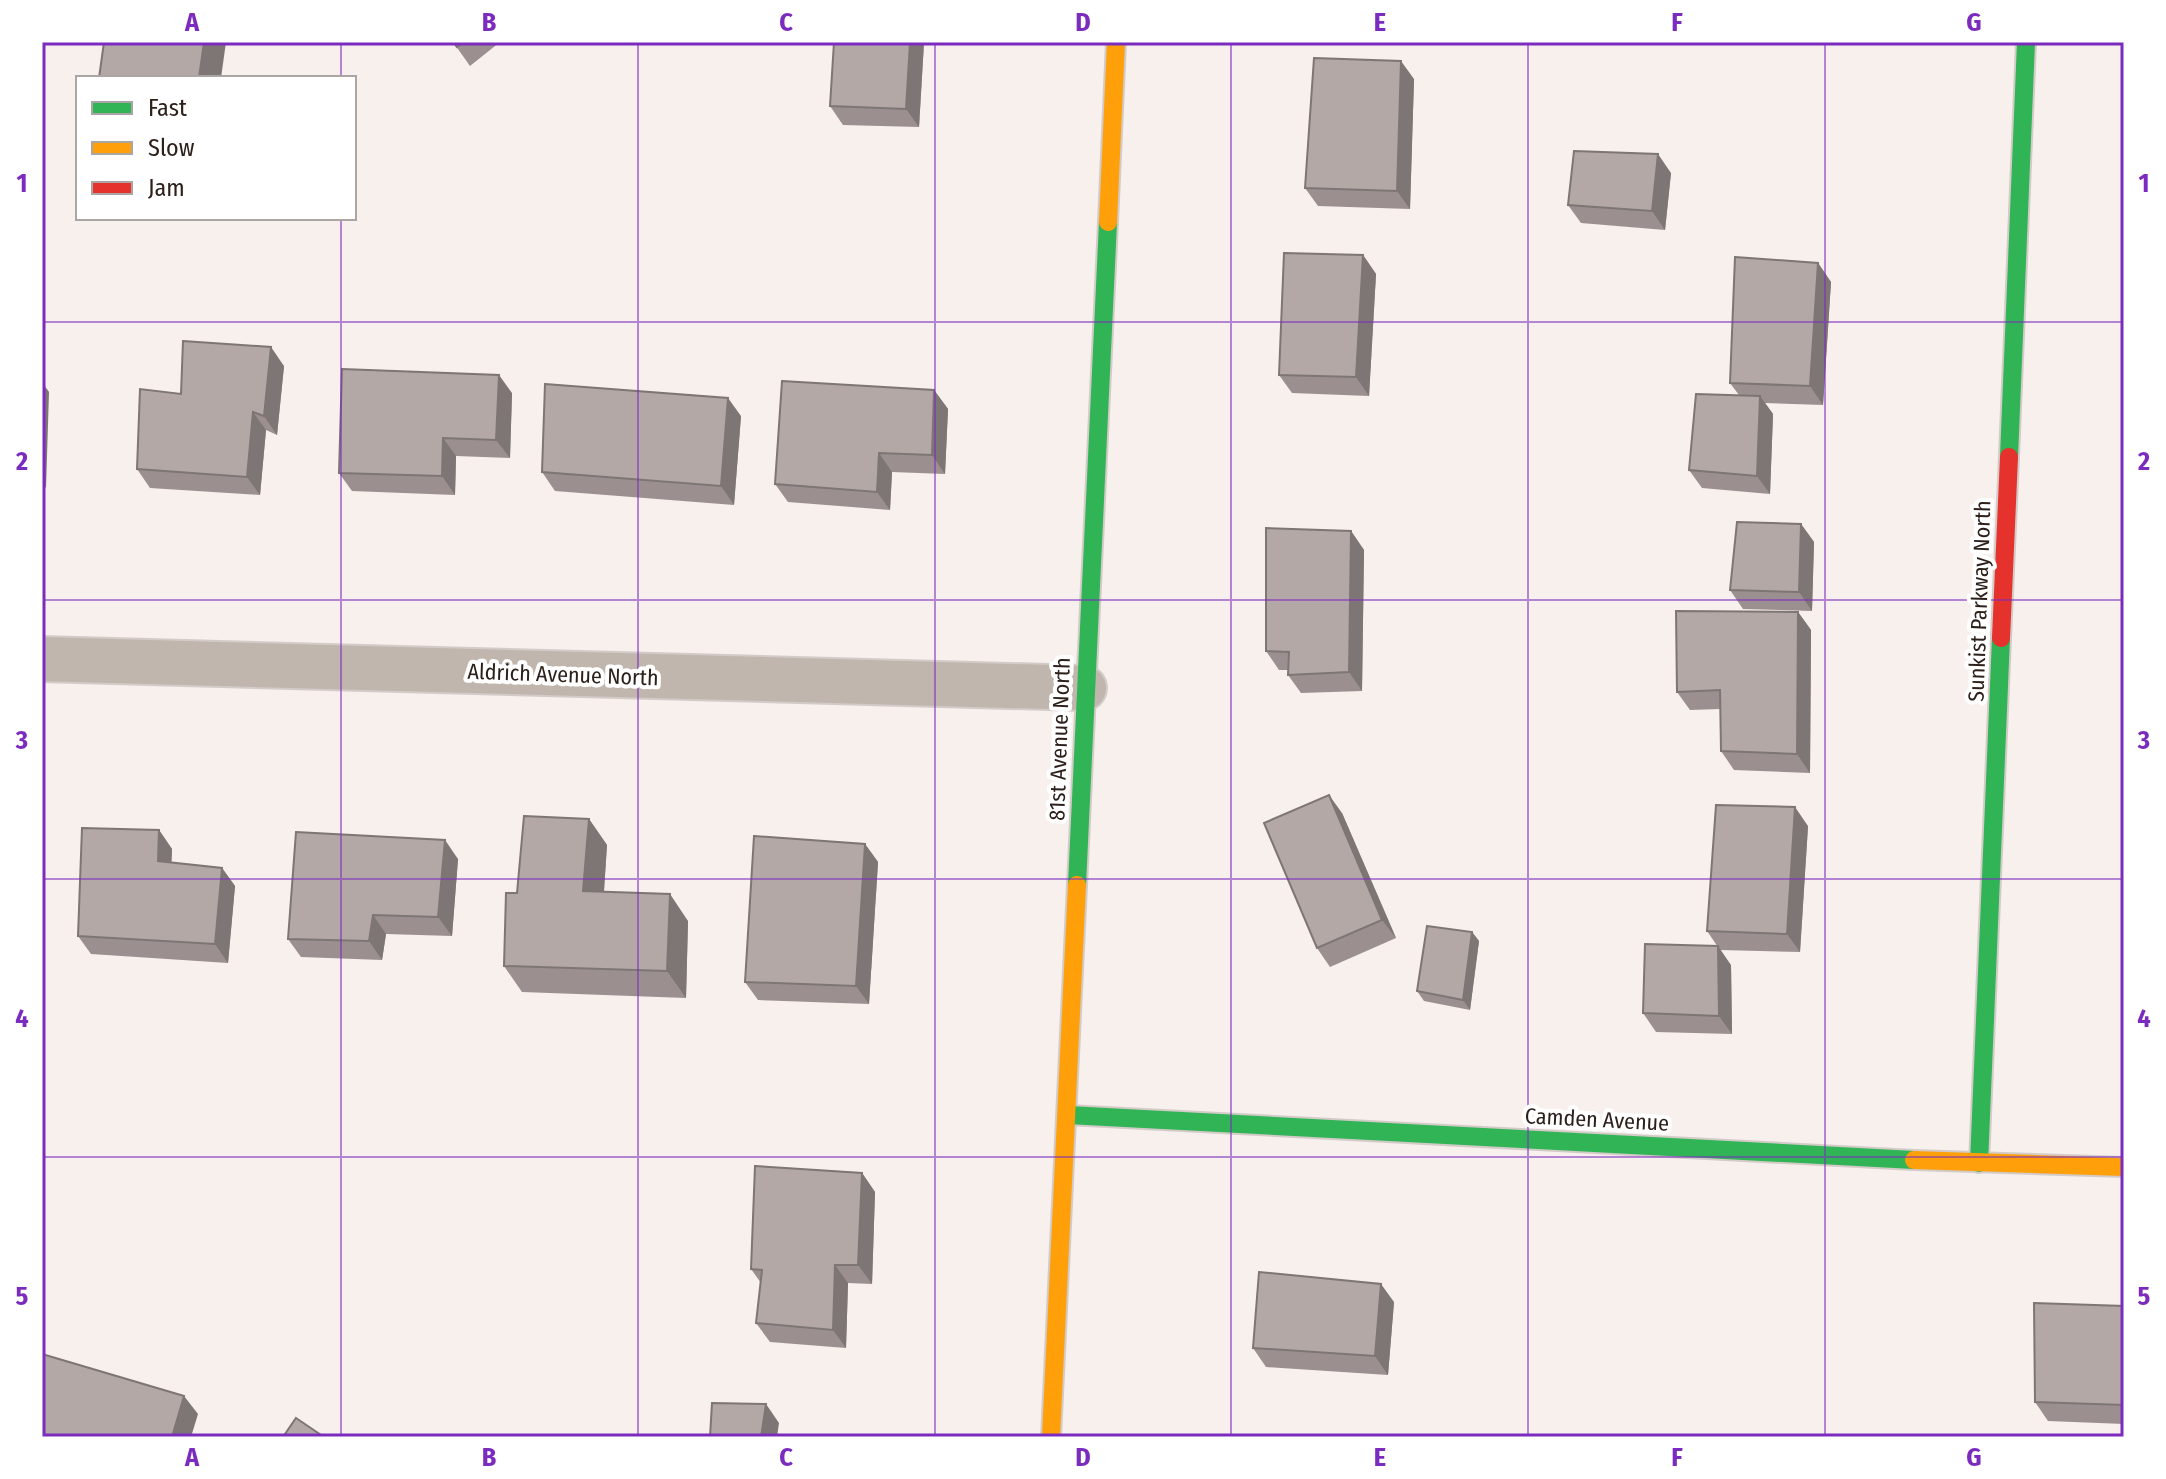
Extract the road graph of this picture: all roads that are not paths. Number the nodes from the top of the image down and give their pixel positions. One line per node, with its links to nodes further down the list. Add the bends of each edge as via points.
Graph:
1 (1116, 42): 4 (street, 81st Avenue North)
2 (2026, 42): 6 (street, Sunkist Parkway North)
3 (42, 659): 4 (street, Aldrich Avenue North)
4 (1084, 688): 5 (street, 81st Avenue North)
5 (1068, 1115): 6 (street, Camden Avenue); 8 (street, 81st Avenue North)
6 (1979, 1163): 7 (street, Camden Avenue)
7 (2124, 1167)
8 (1051, 1437)

